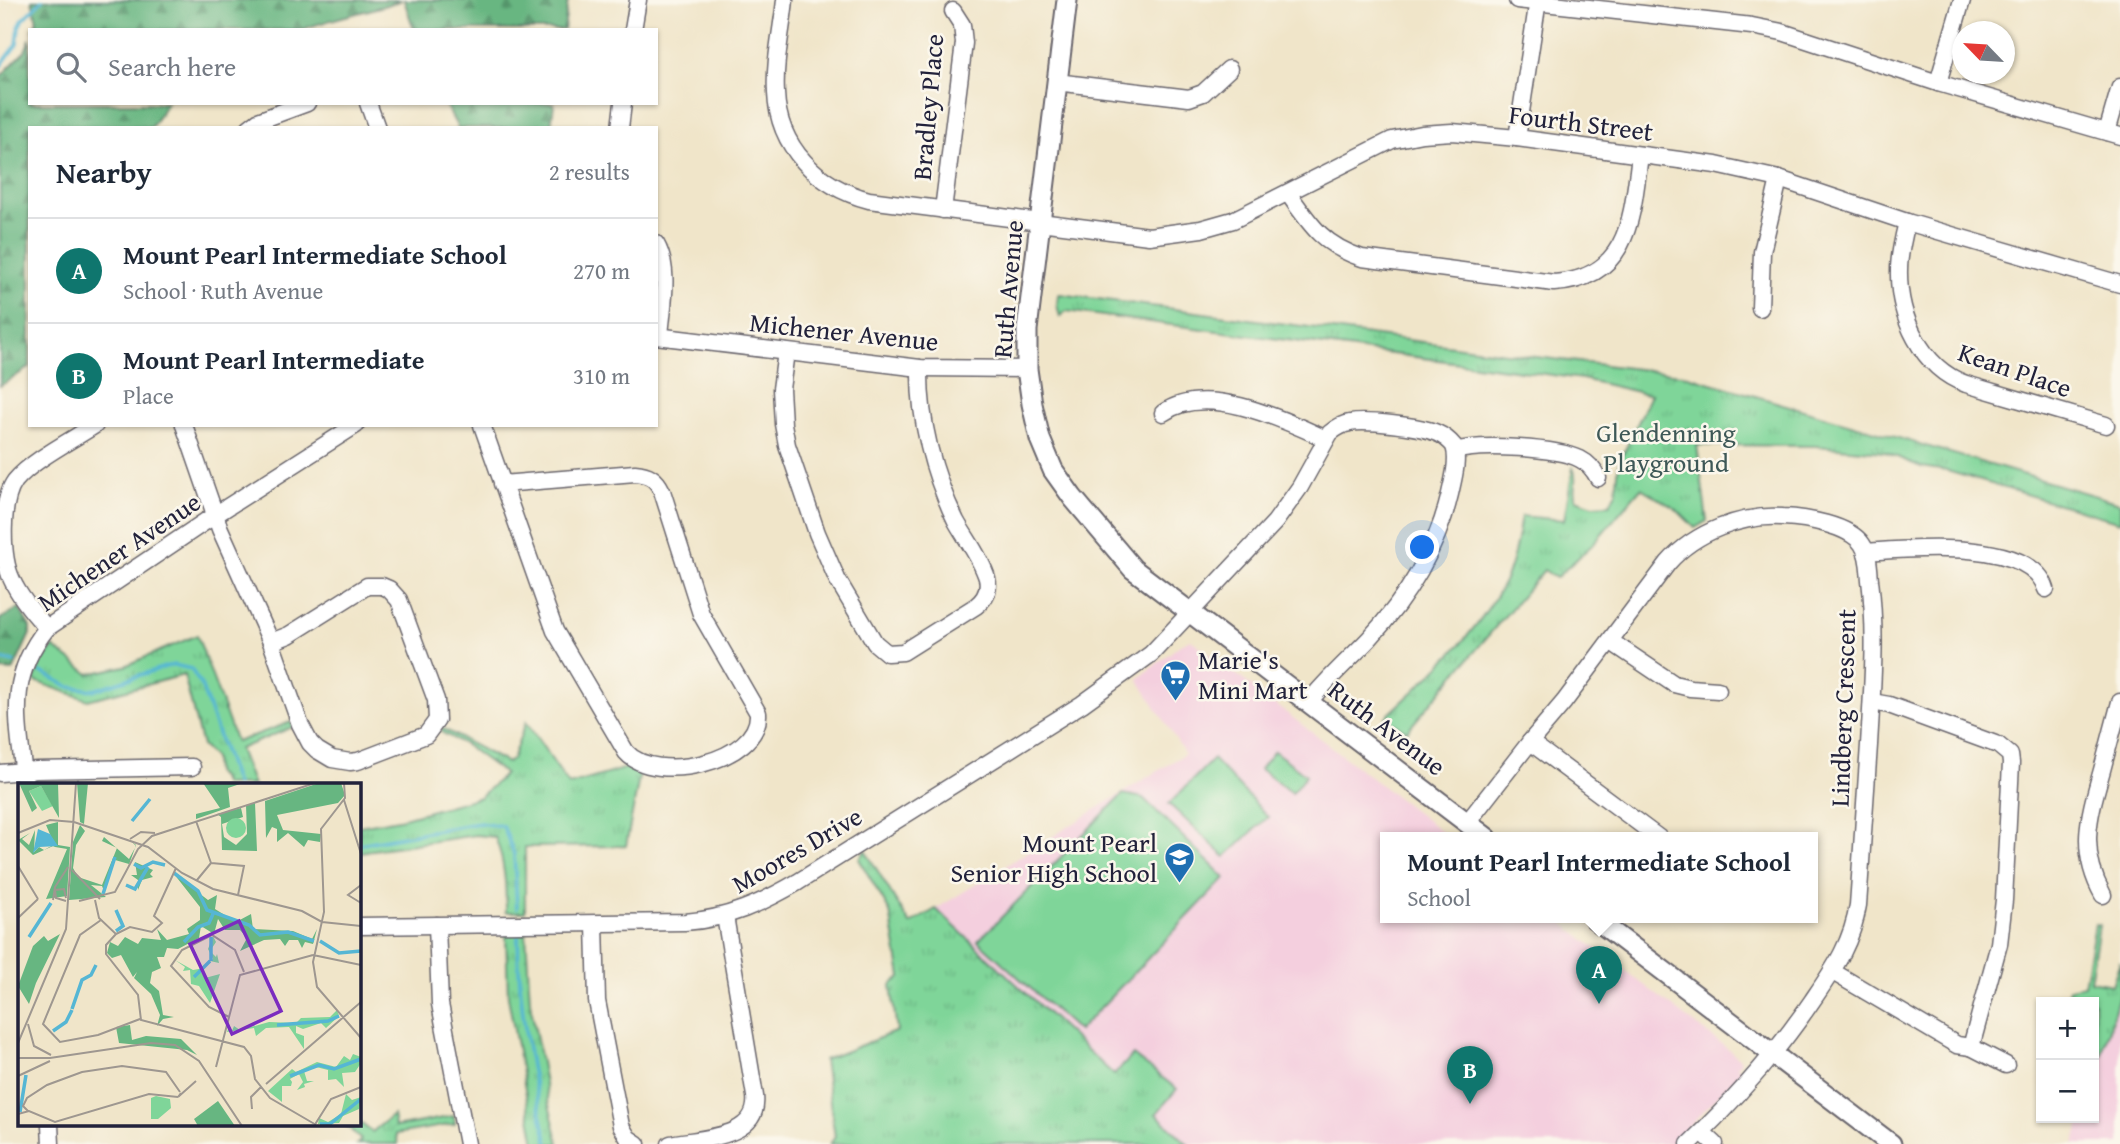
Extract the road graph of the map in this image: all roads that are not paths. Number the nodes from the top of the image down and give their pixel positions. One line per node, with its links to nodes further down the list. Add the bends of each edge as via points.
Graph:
1 (638, 0): 8 (street)
2 (785, 0): 24 (street, Fourth Street, via 776,94 781,122 794,150 823,180 849,194)
3 (1067, 0): 10 (main road, Ruth Avenue)
4 (1517, 0): 6 (street)
5 (1962, 0): 11 (street)
6 (1538, 1): 11 (street, via 1767,29); 20 (street)
7 (953, 11): 24 (street, Bradley Place, via 962,25 964,43)
8 (634, 28)
9 (1229, 69): 10 (street, via 1211,87 1189,98)
10 (1056, 82): 25 (main road, Ruth Avenue)
11 (1938, 83): 19 (street)
12 (2120, 88): 19 (street)
13 (302, 105): 16 (street)
14 (369, 105): 17 (street)
15 (624, 105): 18 (street)
16 (252, 126)
17 (376, 126)
18 (620, 126)
19 (2114, 134)
20 (1517, 138): 21 (street, Fourth Street); 23 (street, Fourth Street, via 1452,132 1392,140)
21 (1640, 155): 22 (street, Fourth Street); 23 (street, via 1632,221 1625,239 1600,268 1568,282 1362,258 1327,242)
22 (1779, 178): 26 (street, Fourth Street); 29 (street, via 1762,253)
23 (1288, 193): 25 (street, Fourth Street, via 1233,220 1149,236)
24 (943, 210): 25 (street, Fourth Street)
25 (1039, 222): 33 (main road, Ruth Avenue, via 1028,309)
26 (1907, 222): 28 (street, Fourth Street); 35 (street, Kean Place, via 1899,269 1902,303 1914,335 1937,368 1966,384)
27 (658, 249): 30 (street, via 664,272)
28 (2120, 284)
29 (1760, 308)
30 (658, 336): 31 (street, Michener Avenue)
31 (786, 352): 32 (street, Michener Avenue); 32 (street, via 783,424 810,516 843,592 874,643 892,654 903,652 976,606 985,598 988,586 936,470 923,413)
32 (920, 369): 33 (street, Michener Avenue)
33 (1027, 369): 48 (main road, Ruth Avenue, via 1036,423 1053,470 1133,569)
34 (1163, 412): 40 (street, via 1187,401 1245,407)
35 (2106, 425)
36 (91, 427): 44 (street)
37 (185, 427): 45 (street)
38 (483, 427): 43 (street)
39 (347, 428): 45 (street, Michener Avenue)
40 (1326, 439): 41 (street, via 1342,425 1374,423 1434,431 1446,437); 48 (street, Moores Drive, via 1284,511)
41 (1456, 451): 42 (street, via 1507,448 1572,456 1591,467); 53 (street, via 1446,510 1415,579 1384,623)
42 (1598, 478)
43 (502, 484): 43 (street, via 559,640 631,758 652,767 684,767 732,752 749,740 758,713 701,614 656,480 635,472)
44 (4, 489): 49 (street, via 8,570)
45 (215, 515): 49 (street, Michener Avenue); 51 (street)
46 (1866, 552): 47 (street, via 1945,548 1989,554 2029,567); 50 (street, via 1858,539 1818,522 1780,517 1732,523 1674,556); 54 (street, Lindberg Crescent, via 1874,627)
47 (2046, 589)
48 (1191, 613): 53 (main road, Ruth Avenue); 64 (street, Moores Drive, via 1151,654 1082,704 776,895)
49 (47, 628): 59 (street, Michener Avenue, via 28,655 19,683)
50 (1610, 641): 52 (street, via 1674,684); 56 (street)
51 (271, 642): 51 (street, via 304,734 324,755 358,761 415,741 434,726 436,700 402,606 389,589 367,586)
52 (1718, 690)
53 (1309, 702): 60 (main road, Ruth Avenue)
54 (1872, 702): 69 (street, Lindberg Crescent, via 1858,905 1849,941); 70 (street, via 1998,745 2011,759 2000,934)
55 (2120, 702): 63 (street, via 2087,835 2092,873)
56 (1530, 742): 60 (street); 62 (street)
57 (192, 767): 59 (street)
58 (0, 773): 59 (street)
59 (24, 778)
60 (1468, 823): 61 (main road, Ruth Avenue)
61 (1479, 832)
62 (1651, 832)
63 (2103, 895)
64 (725, 916): 66 (street, Moores Drive, via 685,922); 78 (street, via 754,1112 735,1131)
65 (1600, 923): 71 (main road)
66 (595, 924): 67 (street, Moores Drive); 77 (street, via 598,1013 621,1126)
67 (437, 925): 68 (street, Moores Drive); 76 (street, via 440,1004)
68 (360, 926)
69 (1833, 972): 70 (street, via 1957,1045); 71 (street, Lindberg Crescent)
70 (1971, 1047): 72 (street)
71 (1773, 1056): 74 (street); 81 (main road)
72 (2006, 1065)
73 (50, 1126): 75 (street)
74 (1702, 1132): 79 (street); 80 (street)
75 (51, 1144)
76 (467, 1144)
77 (637, 1144)
78 (670, 1144)
79 (1689, 1144)
80 (1715, 1144)
81 (1891, 1144)

